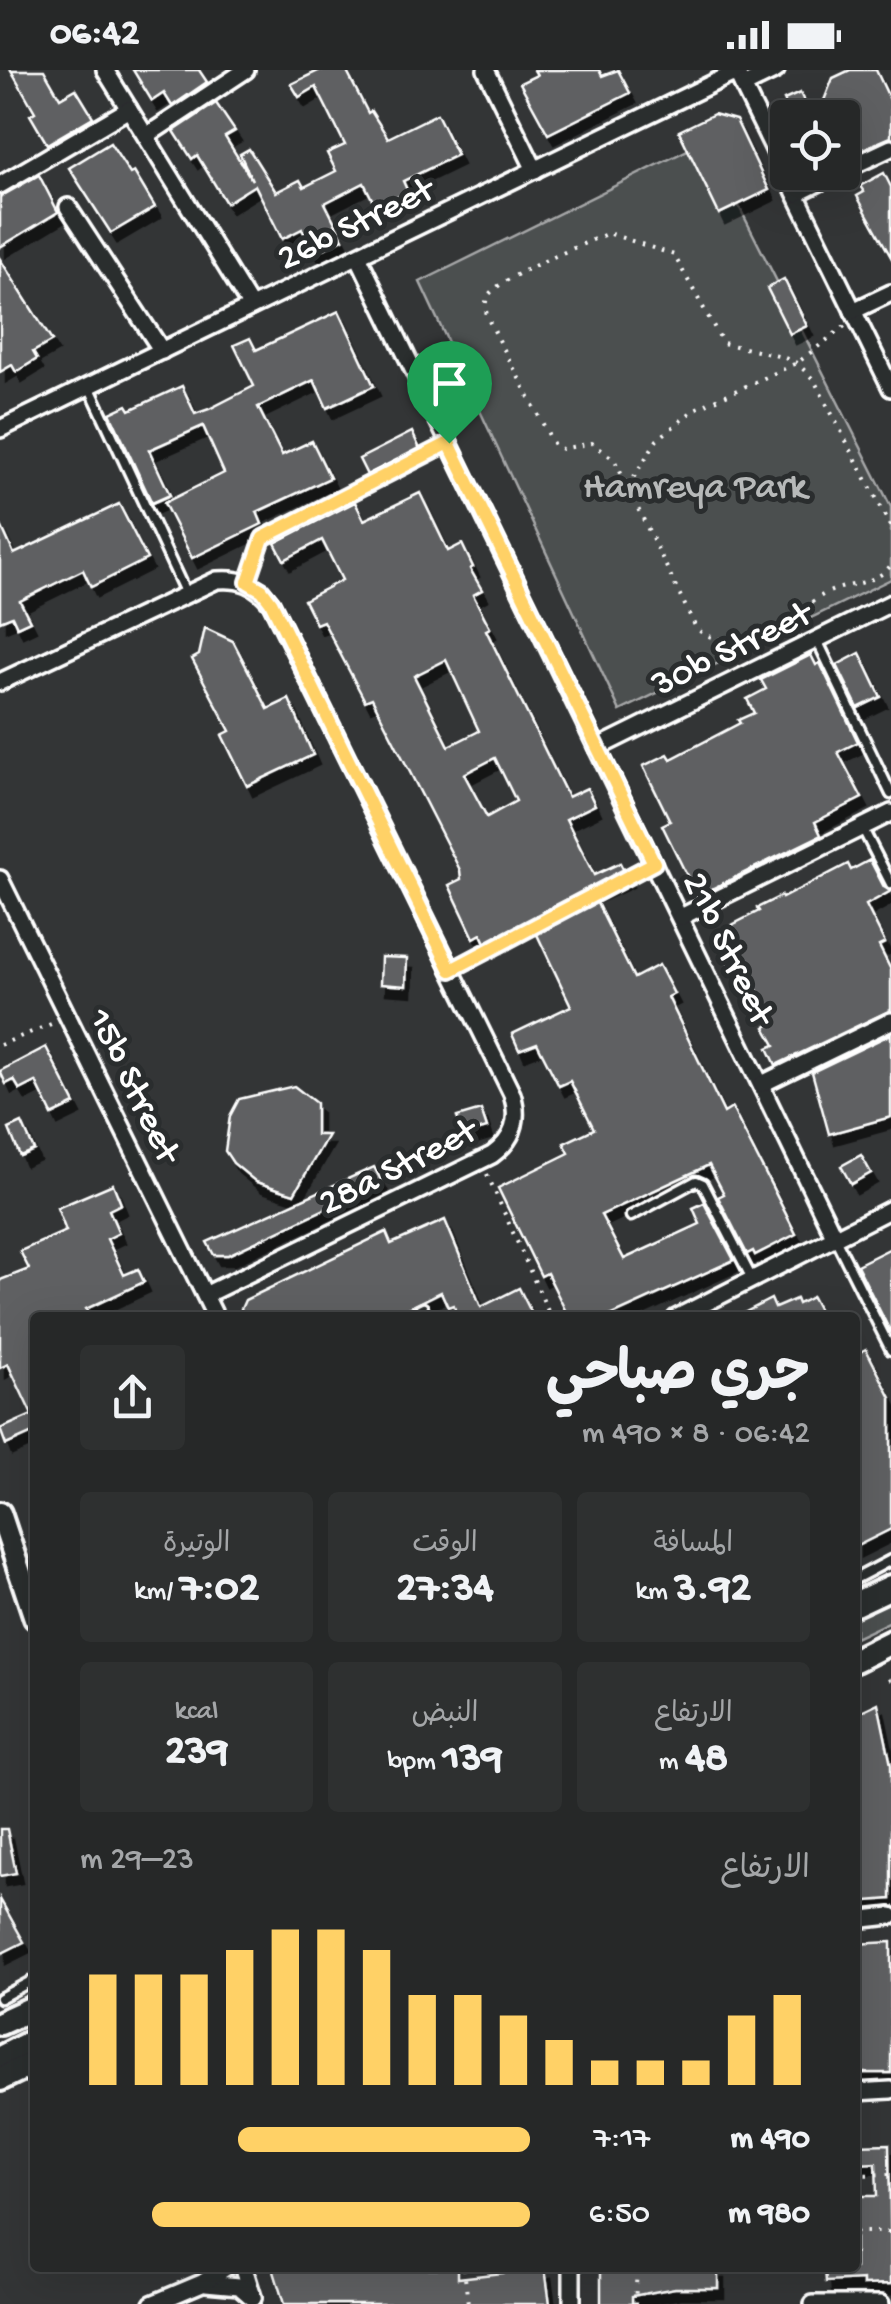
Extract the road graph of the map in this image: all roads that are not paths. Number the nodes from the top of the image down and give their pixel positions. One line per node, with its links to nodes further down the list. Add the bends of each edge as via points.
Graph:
1 (105, 70): 6 (street)
2 (246, 70): 7 (street)
3 (486, 70): 10 (street)
4 (776, 70): 5 (street, 26b Street)
5 (738, 76): 10 (street, 26b Street); 13 (street)
6 (129, 109): 7 (street); 11 (street)
7 (146, 136): 17 (street)
8 (891, 148): 9 (street)
9 (860, 163)
10 (534, 170): 15 (street, 26b Street)
11 (0, 186)
12 (804, 190): 13 (street)
13 (796, 194): 18 (street)
14 (68, 207): 19 (street)
15 (358, 256): 17 (street, 26b Street); 27 (street, 21b Street)
16 (891, 293): 18 (street)
17 (251, 307): 19 (street, 26b Street)
18 (855, 314): 21 (street)
19 (162, 351): 20 (street, 26b Street)
20 (89, 386): 22 (street, 26b Street); 23 (lane)
21 (891, 388)
22 (0, 429)
23 (186, 594): 26 (street); 40 (street, 28a Street, via 233,578 262,590 271,602 516,1108 512,1135 481,1160)
24 (891, 604): 25 (street, 30b Street)
25 (817, 640): 27 (street, 30b Street); 28 (lane)
26 (0, 682)
27 (598, 748): 33 (street, 21b Street)
28 (891, 794)
29 (891, 813): 30 (street)
30 (862, 827): 32 (lane); 33 (street)
31 (0, 879): 40 (street, 15b Street)
32 (891, 884)
33 (681, 916): 35 (street, 21b Street)
34 (891, 1021): 35 (street)
35 (762, 1084): 38 (street, 21b Street)
36 (891, 1208): 38 (street)
37 (631, 1216): 39 (lane, via 702,1184)
38 (834, 1236): 39 (street); 45 (lane)
39 (751, 1278): 44 (street)
40 (205, 1295): 42 (street, 15b Street)
41 (423, 1308): 43 (lane)
42 (213, 1312)
43 (415, 1312)
44 (687, 1312)
45 (891, 1350)
46 (0, 1513): 51 (street)
47 (891, 1560): 48 (lane)
48 (860, 1577)
49 (891, 1587): 50 (main road)
50 (860, 1602)
51 (30, 1603)
52 (891, 1642): 53 (main road)
53 (860, 1658)
54 (891, 1916): 55 (street)
55 (860, 1919)
56 (30, 1982): 57 (lane)
57 (0, 1998)
58 (30, 2009): 59 (main road)
59 (0, 2024)
60 (30, 2043): 61 (main road)
61 (0, 2058)
62 (30, 2064): 63 (main road)
63 (0, 2079)
64 (891, 2090): 65 (street)
65 (860, 2092)
66 (218, 2272): 69 (street)
67 (245, 2272): 70 (street)
68 (572, 2272): 72 (street)
69 (202, 2283): 70 (street, via 239,2286); 71 (street)
70 (254, 2301)
71 (152, 2304)
72 (572, 2304)
73 (813, 2304): 74 (street)
74 (880, 2304)

